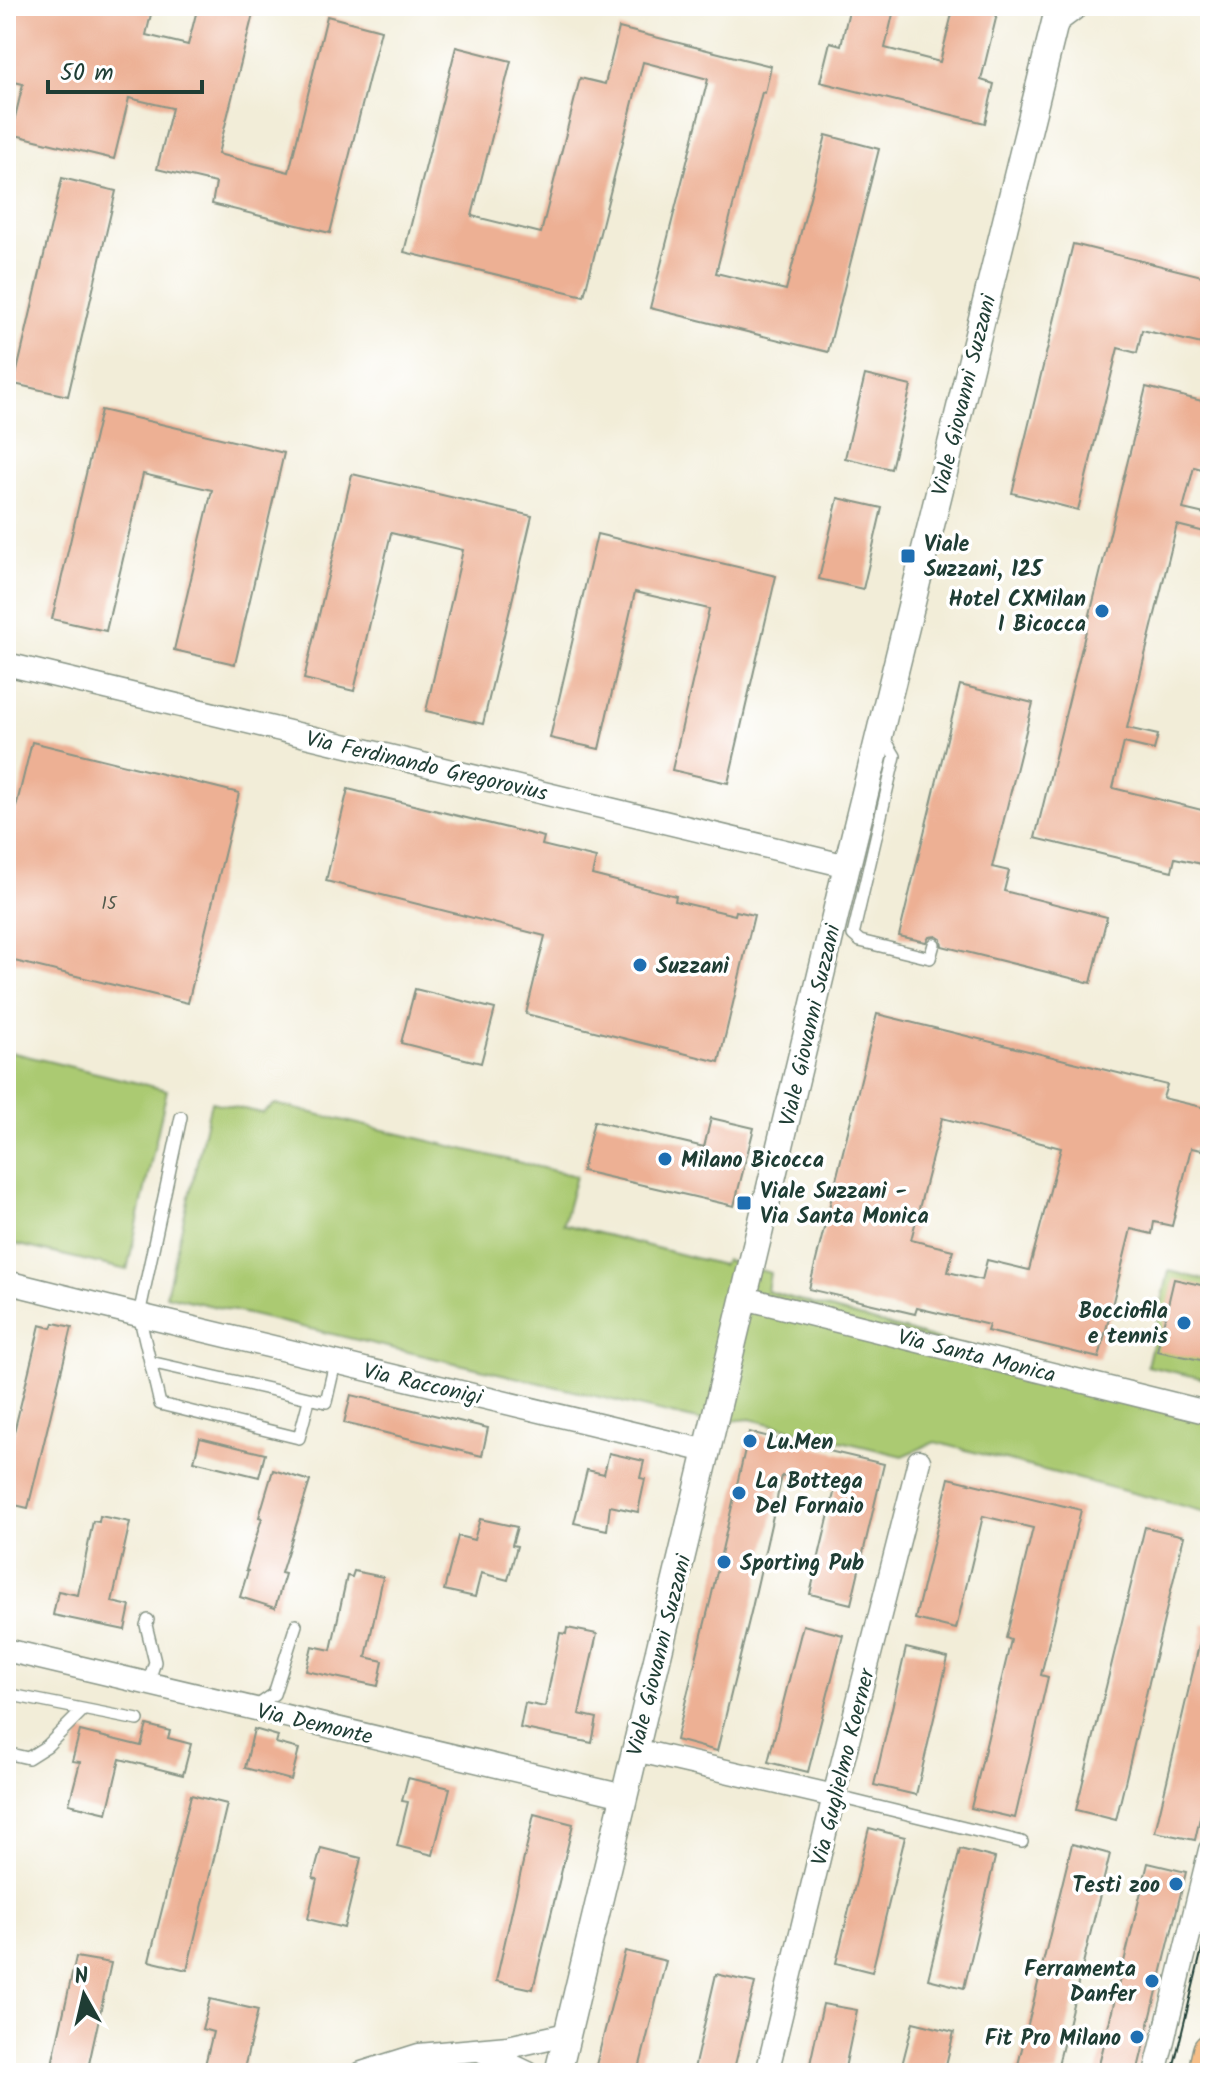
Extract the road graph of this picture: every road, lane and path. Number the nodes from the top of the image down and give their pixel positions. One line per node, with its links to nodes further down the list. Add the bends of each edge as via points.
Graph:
1 (1078, 6): 2 (street, Viale Giovanni Suzzani)
2 (1056, 15): 4 (street, Viale Giovanni Suzzani)
3 (6, 664): 5 (street, Via Ferdinando Gregorovius)
4 (880, 731): 5 (street, Viale Giovanni Suzzani); 6 (lane, via 895,756 853,935 930,958)
5 (847, 866): 9 (street, Viale Giovanni Suzzani)
6 (934, 944)
7 (181, 1117): 10 (lane)
8 (6, 1282): 10 (street, Via Racconigi)
9 (744, 1298): 14 (street, Via Santa Monica); 15 (street, Viale Giovanni Suzzani)
10 (139, 1315): 11 (lane); 12 (street, Via Racconigi)
11 (150, 1362): 13 (lane); 13 (lane, via 160,1404 299,1438)
12 (335, 1363): 13 (lane, via 326,1402); 15 (street, Via Racconigi)
13 (309, 1400)
14 (1210, 1413)
15 (707, 1451): 25 (street, Viale Giovanni Suzzani)
16 (919, 1461): 28 (street, Via Guglielmo Koerner)
17 (148, 1620): 20 (lane, via 155,1662)
18 (296, 1625): 22 (lane, via 274,1694)
19 (6, 1650): 20 (street, Via Demonte)
20 (148, 1683): 22 (street, Via Demonte)
21 (6, 1694): 23 (lane)
22 (254, 1709): 27 (street, Via Demonte)
23 (83, 1710): 24 (lane); 26 (lane, via 28,1758)
24 (138, 1720)
25 (635, 1750): 27 (street, Viale Giovanni Suzzani); 28 (street)
26 (6, 1753)
27 (624, 1796): 31 (street, Viale Giovanni Suzzani)
28 (834, 1796): 29 (lane); 37 (street, Via Guglielmo Koerner)
29 (1022, 1842)
30 (1210, 1850): 38 (street)
31 (567, 2034): 32 (street); 36 (street, Viale Giovanni Suzzani)
32 (481, 2050): 34 (street, via 419,2055); 35 (street)
33 (1210, 2051): 39 (main road)
34 (362, 2073)
35 (528, 2073)
36 (558, 2073)
37 (767, 2073)
38 (1155, 2073)
39 (1205, 2073)

